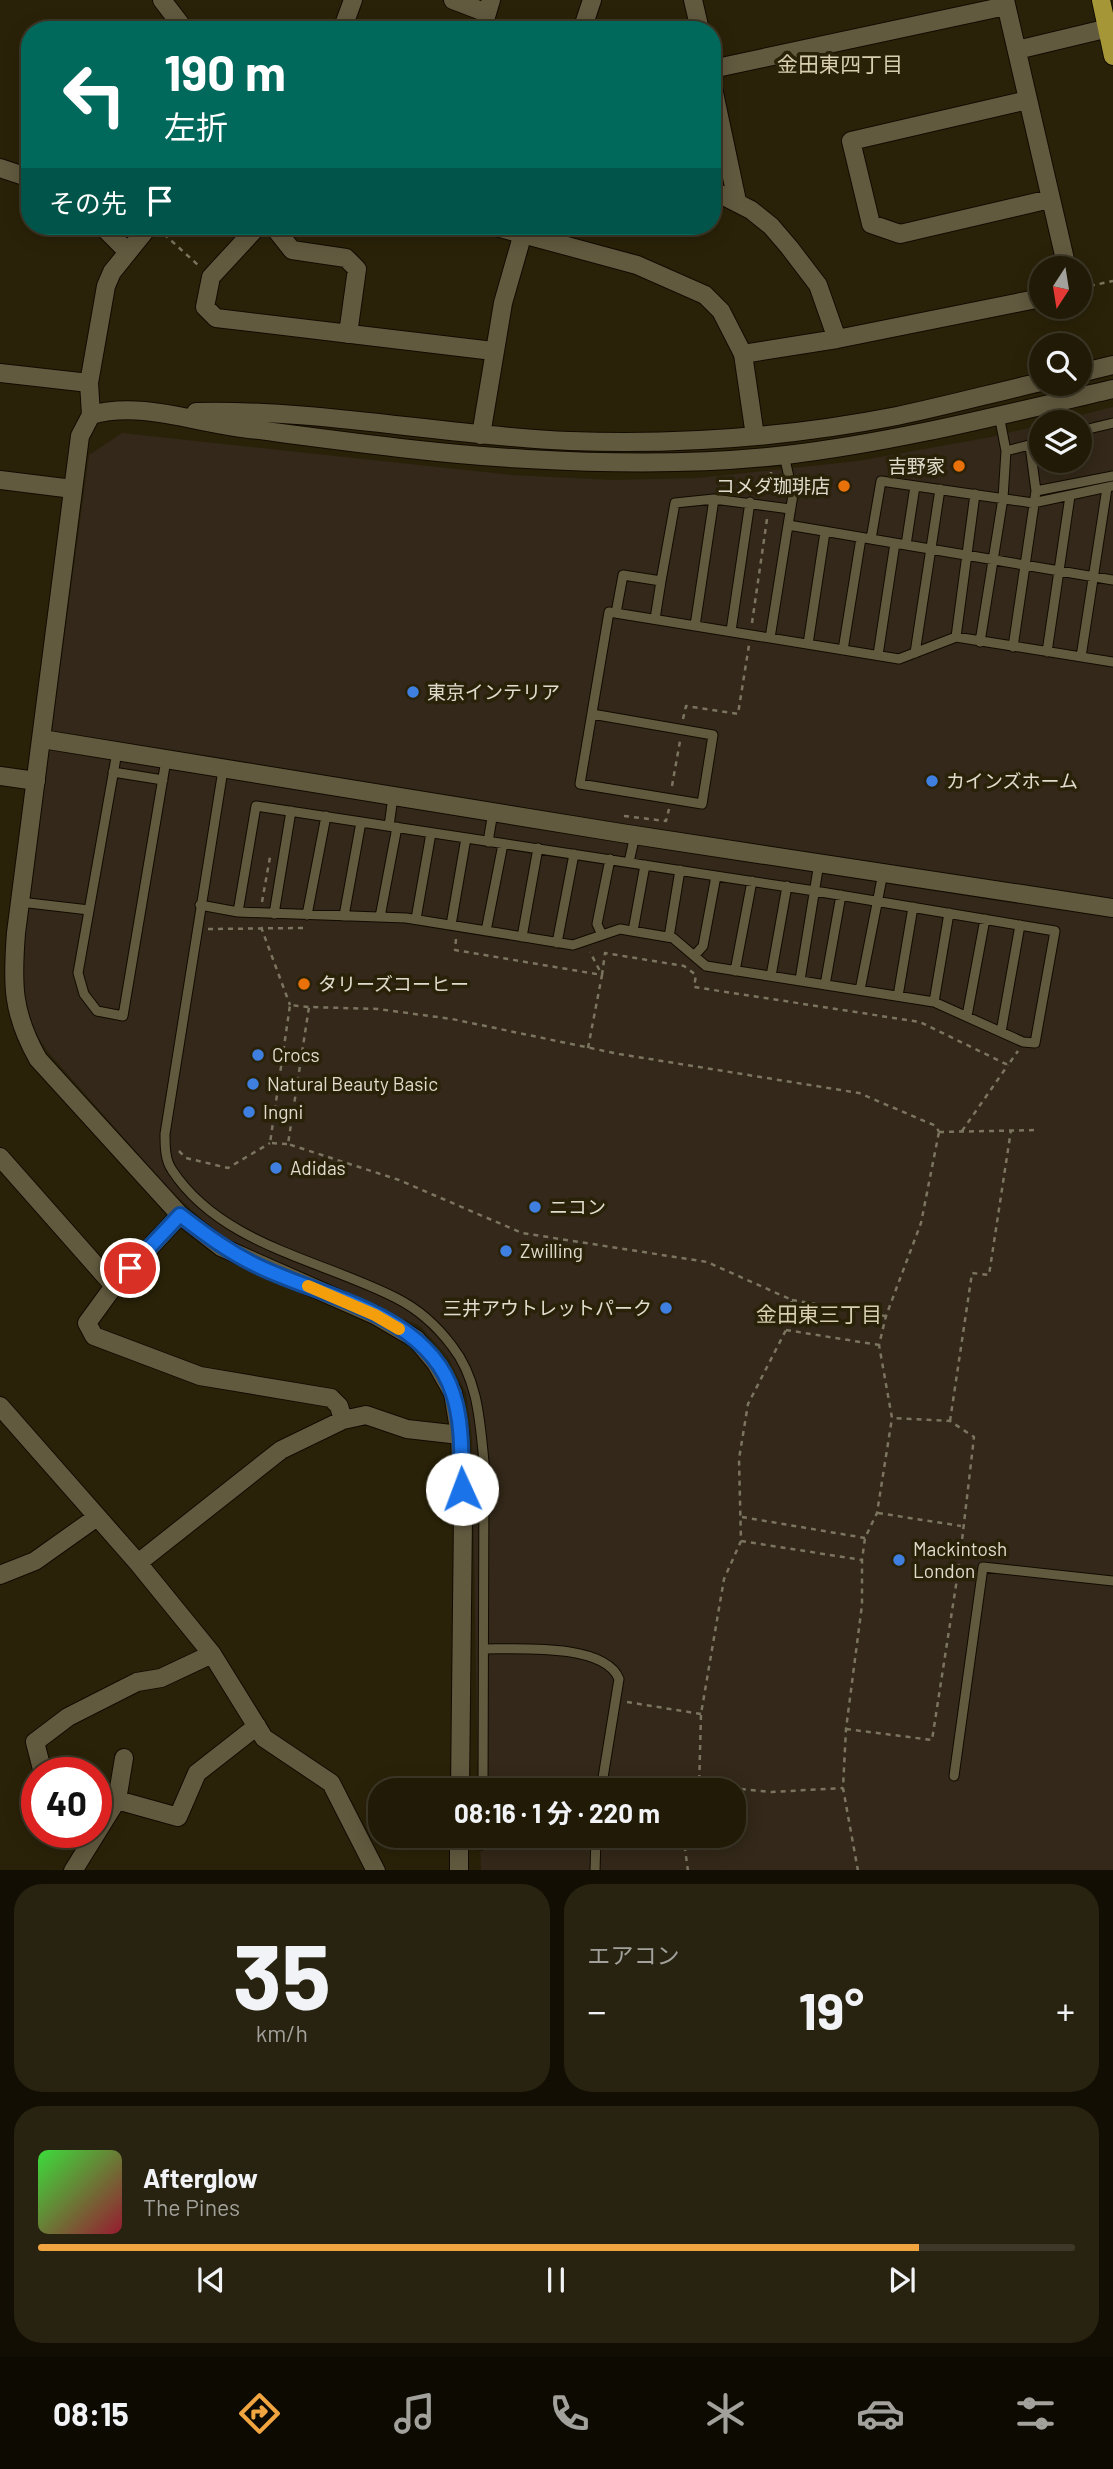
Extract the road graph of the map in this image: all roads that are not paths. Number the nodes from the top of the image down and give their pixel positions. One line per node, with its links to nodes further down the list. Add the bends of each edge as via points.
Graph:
1 (162, 0): 9 (street)
2 (353, 0): 10 (street)
3 (453, 0): 8 (street)
4 (592, 0): 11 (street)
5 (693, 0): 12 (street)
6 (1101, 0): 13 (main road)
7 (1005, 3): 14 (street); 16 (street)
8 (487, 14)
9 (179, 21)
10 (345, 21)
11 (585, 21)
12 (698, 21)
13 (1110, 27): 14 (street); 15 (main road)
14 (1017, 50): 17 (street)
15 (1113, 57)
16 (721, 67)
17 (1028, 100): 22 (street); 22 (street, via 851,141 871,224 900,234)
18 (721, 125): 23 (street)
19 (0, 167): 20 (street)
20 (21, 175)
21 (721, 194): 23 (street)
22 (1050, 199): 31 (street)
23 (737, 201): 34 (street, via 771,226 818,285)
24 (112, 235): 30 (street)
25 (146, 235): 30 (street)
26 (250, 235): 33 (street, via 211,276 205,307 216,318)
27 (280, 235): 33 (street, via 292,250 346,258 357,269)
28 (523, 235): 35 (street)
29 (540, 235): 36 (street, via 685,283 721,311)
30 (128, 252): 40 (street, via 106,286)
31 (1064, 256)
32 (1029, 300): 34 (street)
33 (348, 334): 35 (street)
34 (837, 339): 36 (street)
35 (493, 351): 48 (street)
36 (743, 354): 49 (street)
37 (1113, 365): 38 (street)
38 (1092, 370)
39 (0, 373): 40 (street)
40 (89, 383): 44 (street)
41 (1029, 385): 49 (street, via 897,416)
42 (1113, 389): 45 (street)
43 (154, 413): 44 (street, via 113,409); 48 (street, via 242,411); 52 (street, via 241,428 526,459 667,463)
44 (91, 415): 58 (street, via 80,436)
45 (999, 415): 51 (lane); 52 (street)
46 (1108, 424): 47 (lane)
47 (1113, 432)
48 (481, 435): 49 (street, via 659,443)
49 (755, 436)
50 (1029, 446): 51 (lane)
51 (1006, 451): 63 (lane)
52 (784, 455): 67 (lane, via 793,495)
53 (1034, 473): 60 (lane)
54 (1113, 476): 60 (lane)
55 (0, 480): 58 (street)
56 (915, 486): 59 (lane); 70 (lane, via 881,481); 71 (lane)
57 (1110, 487): 62 (lane); 77 (lane)
58 (73, 489): 96 (street)
59 (940, 489): 61 (lane); 72 (lane)
60 (1037, 491): 66 (lane)
61 (975, 494): 63 (lane); 73 (lane)
62 (1070, 496): 66 (lane); 76 (lane)
63 (1003, 498): 66 (lane); 74 (lane)
64 (714, 499): 65 (lane); 79 (lane, via 675,503); 82 (lane)
65 (750, 502): 67 (lane); 83 (lane)
66 (1033, 503): 75 (lane)
67 (790, 509): 68 (lane)
68 (788, 525): 69 (lane); 84 (lane)
69 (825, 532): 70 (lane); 87 (lane)
70 (866, 538): 71 (lane); 89 (lane)
71 (900, 544): 72 (lane); 92 (lane)
72 (930, 549): 73 (lane); 91 (lane)
73 (965, 555): 74 (lane); 85 (lane)
74 (994, 560): 75 (lane); 86 (lane)
75 (1024, 565): 76 (lane); 88 (lane)
76 (1060, 571): 77 (lane); 90 (lane)
77 (1094, 577): 78 (lane); 93 (lane)
78 (1113, 580)
79 (661, 581): 80 (lane, via 623,575); 81 (lane)
80 (616, 613): 81 (lane); 95 (lane, via 609,612)
81 (655, 619): 82 (lane)
82 (695, 625): 83 (lane)
83 (730, 631): 84 (lane)
84 (771, 638): 87 (lane)
85 (956, 638): 86 (lane); 91 (lane)
86 (980, 642): 88 (lane)
87 (807, 644): 89 (lane)
88 (1013, 647): 90 (lane)
89 (843, 650): 92 (lane)
90 (1047, 652): 93 (lane)
91 (915, 653): 92 (lane, via 899,659)
92 (878, 655)
93 (1081, 657): 94 (lane)
94 (1113, 662)
95 (592, 714): 95 (lane, via 713,735 702,804 580,784)
96 (42, 739): 97 (street); 103 (street)
97 (117, 752): 98 (street); 100 (lane)
98 (166, 760): 99 (street); 102 (lane)
99 (222, 770): 104 (street); 130 (lane)
100 (113, 772): 102 (lane); 133 (lane)
101 (0, 776): 103 (street)
102 (163, 780): 133 (lane, via 123,1016 97,1011 84,994 78,973)
103 (36, 781): 129 (street)
104 (393, 797): 106 (street); 109 (lane)
105 (291, 811): 107 (lane); 134 (lane, via 256,806); 135 (lane)
106 (493, 812): 111 (street); 113 (lane)
107 (326, 816): 108 (lane); 137 (lane)
108 (361, 822): 109 (lane); 138 (lane)
109 (393, 827): 110 (lane); 139 (lane)
110 (431, 833): 112 (lane); 140 (lane)
111 (635, 835): 118 (lane); 119 (street)
112 (466, 838): 113 (lane); 142 (lane)
113 (488, 842): 114 (lane)
114 (503, 844): 115 (lane); 144 (lane)
115 (538, 848): 116 (lane); 147 (lane)
116 (574, 854): 117 (lane); 149 (lane)
117 (610, 859): 118 (lane); 146 (lane, via 597,924)
118 (629, 862): 120 (lane)
119 (819, 863): 122 (street); 126 (lane)
120 (645, 865): 121 (lane); 145 (lane)
121 (680, 870): 123 (lane); 148 (lane)
122 (883, 873): 128 (lane); 132 (street)
123 (716, 876): 124 (lane); 150 (lane, via 703,946)
124 (751, 881): 125 (lane); 151 (lane)
125 (787, 886): 126 (lane); 152 (lane)
126 (815, 891): 127 (lane); 153 (lane)
127 (841, 895): 128 (lane); 154 (lane)
128 (877, 901): 131 (lane); 155 (lane)
129 (20, 902): 133 (lane); 161 (street, via 12,988 24,1035 38,1059)
130 (200, 905): 134 (lane); 162 (lane, via 165,1134 171,1169 228,1223)
131 (913, 907): 136 (lane); 156 (lane)
132 (1113, 908)
133 (89, 910)
134 (238, 912): 135 (lane)
135 (274, 914): 137 (lane)
136 (949, 914): 141 (lane); 157 (lane)
137 (307, 915): 138 (lane)
138 (344, 916): 139 (lane)
139 (380, 917): 140 (lane)
140 (416, 919): 142 (lane)
141 (985, 919): 143 (lane); 158 (lane)
142 (451, 925): 144 (lane)
143 (1020, 925): 159 (lane); 159 (lane, via 1055,931 1035,1043)
144 (486, 931): 147 (lane)
145 (633, 931): 146 (lane, via 620,929); 148 (lane)
146 (602, 935): 149 (lane, via 573,945)
147 (522, 937): 149 (lane)
148 (669, 937): 150 (lane)
149 (557, 943)
150 (694, 956): 151 (lane, via 706,966)
151 (735, 971): 152 (lane)
152 (771, 976): 153 (lane)
153 (800, 980): 154 (lane)
154 (825, 985): 155 (lane)
155 (860, 990): 156 (lane)
156 (898, 996): 157 (lane)
157 (934, 1002): 158 (lane)
158 (967, 1016): 159 (lane)
159 (1001, 1031)
160 (0, 1157): 164 (street)
161 (180, 1215): 163 (street, via 220,1247); 164 (street)
162 (314, 1264): 163 (lane); 172 (lane, via 397,1298 425,1316 453,1347 469,1376 479,1408 484,1462)
163 (305, 1285): 167 (street, via 375,1315 416,1339 453,1393)
164 (114, 1286): 166 (street, via 87,1323 94,1336 200,1376 331,1398 340,1406)
165 (2, 1412): 168 (street)
166 (343, 1420): 167 (street, via 366,1415 407,1429); 169 (street, via 281,1450)
167 (460, 1435): 178 (street)
168 (97, 1517): 169 (street); 170 (street, via 36,1561)
169 (138, 1563): 173 (street)
170 (0, 1575)
171 (1113, 1581): 177 (lane, via 983,1567)
172 (484, 1649): 179 (lane); 180 (lane, via 540,1649 599,1658 616,1671 619,1679)
173 (212, 1654): 174 (street); 175 (street, via 161,1678 137,1682 68,1717 35,1742)
174 (257, 1726): 181 (street, via 197,1773 178,1817); 187 (street, via 264,1738 331,1783)
175 (39, 1757)
176 (124, 1758): 181 (street)
177 (954, 1776)
178 (460, 1778)
179 (483, 1778)
180 (603, 1778)
181 (117, 1800): 182 (street)
182 (112, 1807)
183 (86, 1848): 186 (street)
184 (459, 1848): 188 (street)
185 (596, 1848): 189 (lane)
186 (74, 1870)
187 (375, 1870)
188 (459, 1870)
189 (595, 1870)

